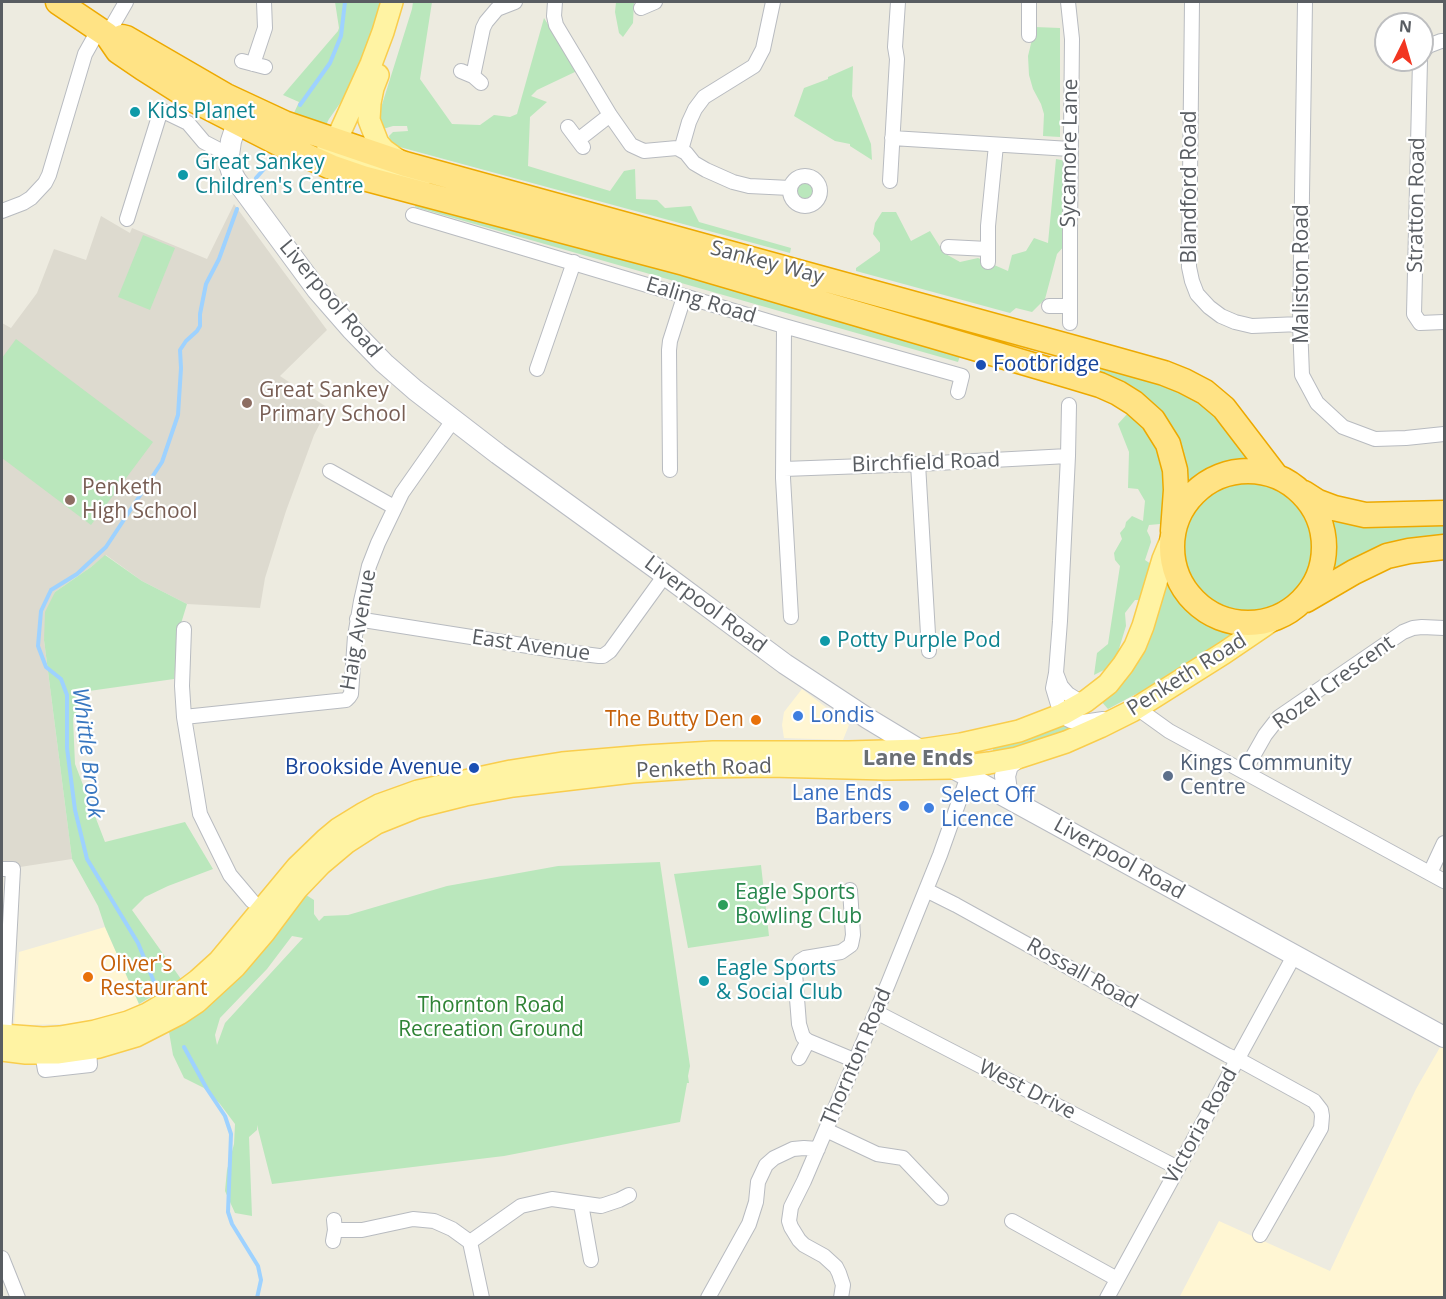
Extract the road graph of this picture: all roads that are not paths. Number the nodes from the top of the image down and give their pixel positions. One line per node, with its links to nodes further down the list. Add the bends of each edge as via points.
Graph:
1 (58, 2): 15 (highway)
2 (126, 2): 15 (street)
3 (264, 2): 17 (street, via 265,28)
4 (515, 2): 19 (street, via 497,9 486,22)
5 (551, 2): 20 (street, via 556,25)
6 (655, 2): 14 (street)
7 (773, 2): 27 (street, via 763,49 754,66 704,97 695,108)
8 (898, 2): 23 (street)
9 (1029, 2): 16 (street)
10 (1068, 2): 26 (street, Sycamore Lane, via 1072,39)
11 (1192, 2): 44 (street, Blandford Road, via 1191,281 1209,307 1234,322 1252,326)
12 (1305, 2): 44 (street, Maliston Road)
13 (390, 8): 24 (main road, via 371,64); 30 (main road, via 392,40 373,88 369,120 378,143)
14 (641, 8)
15 (103, 32): 21 (highway, via 118,51 143,68); 24 (highway, Sankey Way, via 126,38 226,96 298,129); 33 (street, via 85,54 45,183 31,198)
16 (1029, 35)
17 (253, 64)
18 (1420, 72): 42 (street, Stratton Road, via 1414,314 1420,323)
19 (471, 76)
20 (610, 115): 22 (street, via 580,144); 27 (street, via 638,149)
21 (237, 123): 28 (highway, Sankey Way); 29 (street)
22 (568, 128)
23 (892, 138): 25 (street); 31 (street)
24 (336, 141): 28 (main road, via 321,154); 30 (highway, Sankey Way); 36 (main road, via 337,150 347,160 479,200)
25 (996, 145): 26 (street); 37 (street, via 987,226 988,256)
26 (1070, 149): 41 (street, Sycamore Lane)
27 (681, 150): 32 (street, via 694,163 733,182)
28 (301, 153): 36 (highway, Sankey Way, via 363,178)
29 (229, 155): 34 (street, via 204,142 188,123 161,110); 51 (street, Liverpool Road, via 236,180 317,290 384,363)
30 (405, 164): 46 (highway, Sankey Way)
31 (890, 181)
32 (790, 188)
33 (2, 211)
34 (126, 219)
35 (420, 220): 38 (street, Ealing Road)
36 (526, 221): 48 (highway, Sankey Way)
37 (948, 247)
38 (574, 262): 39 (street, Ealing Road); 47 (street)
39 (684, 297): 45 (street, Ealing Road); 56 (street, via 669,350)
40 (1049, 306): 41 (street)
41 (1069, 306): 43 (street, Sycamore Lane)
42 (1444, 322)
43 (1070, 323)
44 (1300, 324): 52 (street, Maliston Road, via 1302,375 1317,403 1343,427 1375,439)
45 (784, 326): 49 (street, Ealing Road, via 962,376); 55 (street)
46 (1070, 347): 48 (highway); 58 (highway, Sankey Way, via 1164,373 1205,392 1224,408)
47 (542, 365)
48 (1070, 376): 62 (highway, Sankey Way, via 1118,393 1153,420 1168,444 1175,470)
49 (958, 392)
50 (1069, 405): 53 (street)
51 (454, 419): 60 (street, Haig Avenue); 64 (street, Liverpool Road)
52 (1444, 434)
53 (1068, 456): 54 (street, Birchfield Road); 72 (street)
54 (918, 464): 55 (street, Birchfield Road); 71 (street)
55 (784, 469): 66 (street)
56 (669, 470)
57 (330, 471): 60 (street)
58 (1276, 476): 59 (highway); 62 (highway, via 1252,471 1229,473 1208,482 1191,497 1178,516)
59 (1299, 490): 61 (highway, via 1318,502 1365,515); 65 (highway, via 1314,507 1322,529 1324,552 1319,575)
60 (394, 507): 68 (street, Haig Avenue, via 369,566)
61 (1444, 513)
62 (1173, 533): 67 (highway, via 1173,558 1179,579 1191,598 1230,621 1253,623); 73 (main road, Penketh Road, via 1135,646 1108,684)
63 (1444, 547): 65 (highway, via 1387,556)
64 (665, 575): 68 (street, East Avenue, via 603,656); 77 (street, Liverpool Road, via 785,664)
65 (1299, 604): 67 (highway)
66 (793, 609)
67 (1277, 618): 74 (main road, Penketh Road)
68 (357, 619): 76 (street, Haig Avenue, via 351,694 346,700)
69 (1444, 627): 81 (street, Rozel Crescent, via 1403,632 1279,717)
70 (184, 630): 76 (street)
71 (930, 651)
72 (1056, 673): 73 (street, via 1068,694); 75 (street, via 1054,693)
73 (1086, 701): 75 (main road, Penketh Road)
74 (1134, 709): 75 (street, via 1083,722 1071,721); 78 (main road, Penketh Road, via 1065,742); 81 (street)
75 (1063, 714): 77 (main road, Penketh Road, via 1019,731)
76 (183, 717): 89 (street, via 200,814 230,875)
77 (920, 750): 79 (main road, Penketh Road, via 840,752); 80 (street, Liverpool Road)
78 (1017, 758): 80 (main road, Penketh Road); 82 (street, via 1008,765 1005,776)
79 (778, 759): 80 (main road, Penketh Road); 95 (main road, Penketh Road, via 704,767 563,771 465,795 401,805 321,864 235,967 197,1002 177,1006 136,1036)
80 (960, 772): 82 (street, Liverpool Road); 88 (street, Thornton Road, via 940,855)
81 (1244, 772): 85 (street)
82 (1012, 800): 90 (street, Liverpool Road)
83 (1444, 843): 85 (street)
84 (2, 869): 93 (street, via 13,869)
85 (1430, 873): 86 (street)
86 (1444, 881)
87 (850, 889): 94 (street, via 854,935 850,945 840,952 805,958 795,973 799,1024)
88 (926, 890): 91 (street, Thornton Road); 97 (street, Rossall Road)
89 (252, 901)
90 (1295, 954): 92 (street, Liverpool Road); 97 (street, Victoria Road)
91 (876, 1012): 98 (street, Thornton Road); 101 (street, West Drive)
92 (1444, 1037)
93 (2, 1041): 95 (main road, via 60,1037); 95 (main road, via 42,1053)
94 (808, 1041): 96 (street); 98 (street)
95 (94, 1042)
96 (799, 1058)
97 (1237, 1060): 101 (street, Victoria Road); 107 (street, Rossall Road, via 1314,1101 1322,1116 1321,1128)
98 (855, 1061): 99 (street, Thornton Road)
99 (826, 1130): 100 (street, Thornton Road); 103 (street, via 878,1154 903,1158)
100 (818, 1149): 114 (street, Thornton Road, via 793,1149 766,1165 749,1224); 115 (street, via 790,1207 789,1221 804,1245 836,1267 842,1279)
101 (1178, 1168): 111 (street, Victoria Road)
102 (632, 1194): 104 (street, via 601,1206)
103 (941, 1198)
104 (581, 1204): 108 (street, via 552,1199 520,1206); 110 (street)
105 (1012, 1221): 111 (street)
106 (334, 1230): 108 (street, via 362,1230 413,1219 434,1221)
107 (1260, 1235)
108 (470, 1242): 113 (street)
109 (2, 1258): 112 (street)
110 (591, 1260)
111 (1117, 1279): 116 (street, Victoria Road)
112 (18, 1298)
113 (483, 1298)
114 (708, 1298)
115 (841, 1298)
116 (1107, 1298)

